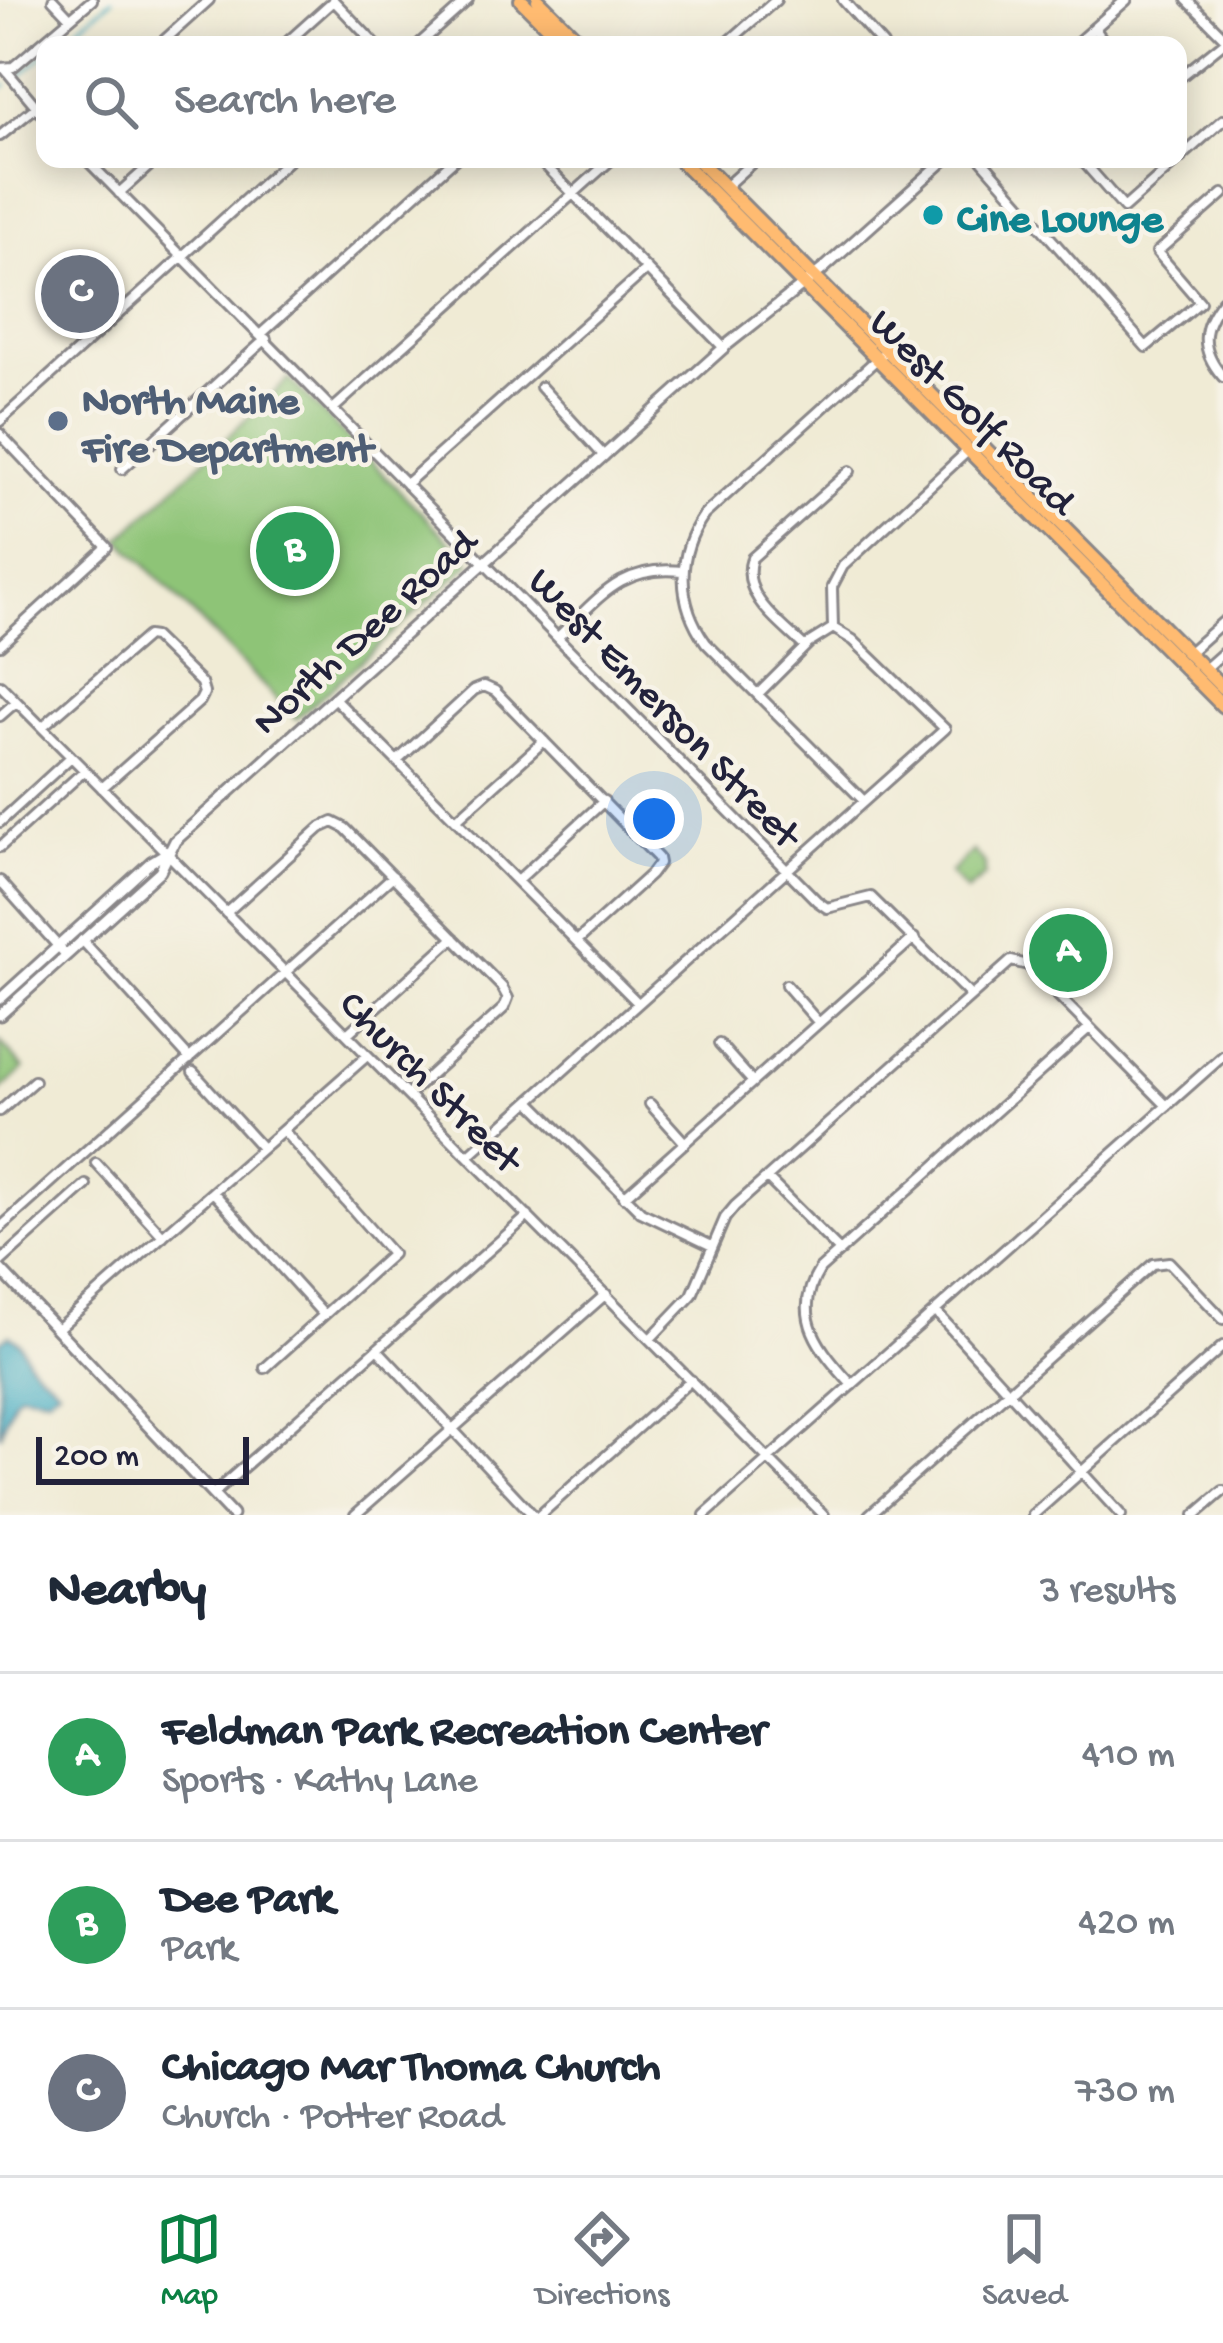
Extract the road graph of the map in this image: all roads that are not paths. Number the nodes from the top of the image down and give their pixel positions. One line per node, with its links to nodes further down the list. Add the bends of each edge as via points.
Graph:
1 (52, 0): 12 (street)
2 (92, 0): 12 (street)
3 (208, 0): 15 (street)
4 (333, 0): 16 (street); 17 (street)
5 (468, 0): 18 (street)
6 (521, 0): 19 (main road)
7 (538, 0): 20 (main road)
8 (776, 0): 21 (street)
9 (843, 0): 22 (street)
10 (1187, 0): 25 (street)
11 (1118, 2): 13 (street)
12 (70, 18): 14 (street)
13 (1094, 28): 23 (street); 24 (street)
14 (49, 36)
15 (169, 36)
16 (294, 36)
17 (367, 36)
18 (430, 36)
19 (557, 36)
20 (574, 36)
21 (735, 36)
22 (877, 36)
23 (1085, 36)
24 (1100, 36)
25 (1223, 39): 28 (street)
26 (36, 47): 27 (street)
27 (2, 67): 29 (street)
28 (1187, 71)
29 (35, 107): 31 (street)
30 (1223, 119): 32 (street)
31 (0, 136)
32 (1187, 151)
33 (95, 168): 47 (street, West Emerson Street)
34 (147, 168): 47 (street)
35 (280, 168): 50 (street)
36 (444, 168): 54 (street)
37 (548, 168): 48 (street)
38 (602, 168): 48 (street)
39 (689, 168): 52 (main road, West Golf Road)
40 (706, 168): 46 (main road, West Golf Road)
41 (746, 168): 46 (street)
42 (936, 168): 52 (street, North Dee Road)
43 (989, 168): 49 (street, via 1146,347 1200,302 1157,252)
44 (1090, 168): 45 (street, via 1124,208)
45 (1168, 168)
46 (725, 188): 52 (main road, West Golf Road)
47 (119, 193): 50 (street, West Emerson Street)
48 (573, 194): 51 (street); 59 (street)
49 (1223, 194)
50 (182, 257): 54 (street, West Emerson Street); 60 (street)
51 (647, 269): 55 (street); 66 (street)
52 (808, 280): 55 (street, North Dee Road); 56 (main road, West Golf Road)
53 (1223, 300): 57 (street, via 1203,334)
54 (263, 337): 59 (street, West Emerson Street); 64 (street)
55 (724, 348): 63 (street, North Dee Road)
56 (882, 354): 62 (main road, West Golf Road); 62 (main road, West Golf Road, via 922,385); 68 (street, via 704,515)
57 (1223, 377)
58 (541, 387): 63 (street)
59 (334, 409): 66 (street, West Emerson Street)
60 (0, 421)
61 (0, 434): 72 (street, via 107,547)
62 (973, 446): 70 (street, via 843,566 832,587); 75 (main road, West Golf Road); 75 (main road, West Golf Road)
63 (604, 456): 67 (street, North Dee Road)
64 (122, 470)
65 (850, 471): 73 (street, via 748,570 755,597)
66 (406, 484): 67 (street, West Emerson Street)
67 (485, 563): 71 (street, West Emerson Street); 80 (street, North Dee Road)
68 (682, 571): 71 (street, via 630,575); 79 (street, via 698,632)
69 (1223, 622): 75 (street)
70 (833, 628): 73 (street); 91 (street, via 945,729)
71 (559, 636): 96 (street, West Emerson Street)
72 (0, 645)
73 (805, 647): 79 (street)
74 (1223, 653): 76 (street)
75 (1183, 657): 76 (main road, West Golf Road); 82 (main road, West Golf Road)
76 (1204, 670): 78 (main road, West Golf Road)
77 (0, 685): 81 (street, Church Street)
78 (1223, 688)
79 (758, 694): 91 (street)
80 (334, 698): 87 (street); 95 (street, North Dee Road)
81 (16, 701): 83 (street); 84 (street, Church Street)
82 (1223, 706)
83 (0, 716)
84 (42, 727): 86 (street, Church Street); 89 (street, via 147,636 201,683 200,701)
85 (544, 741): 87 (street, via 484,686); 90 (street); 92 (street)
86 (71, 758): 88 (street, Church Street); 93 (street)
87 (397, 760): 92 (street)
88 (84, 771): 89 (street, Church Street); 94 (street)
89 (103, 788): 95 (street, Church Street)
90 (604, 801): 99 (street); 104 (street, via 659,863)
91 (864, 801): 96 (street)
92 (456, 820): 99 (street)
93 (0, 822)
94 (0, 847)
95 (166, 853): 100 (street, Church Street); 101 (street, North Dee Road, via 160,872)
96 (788, 870): 103 (street, West Emerson Street, via 827,908 871,897); 110 (street)
97 (393, 877): 100 (street, via 333,822); 102 (street); 106 (street)
98 (0, 881): 105 (street)
99 (517, 881): 104 (street)
100 (226, 913): 106 (street, Church Street)
101 (78, 936): 105 (street, North Dee Road); 118 (street)
102 (454, 938): 114 (street); 122 (street, via 508,998)
103 (914, 938): 108 (street, West Emerson Street); 112 (street)
104 (577, 941): 110 (street)
105 (62, 950): 109 (street); 111 (street)
106 (286, 974): 114 (street, Church Street); 118 (street)
107 (786, 985): 112 (street)
108 (970, 995): 113 (street, via 1017,960); 132 (street)
109 (0, 999)
110 (638, 1003): 123 (street)
111 (0, 1015)
112 (819, 1023): 121 (street)
113 (1089, 1028): 125 (street); 140 (street)
114 (347, 1034): 116 (street, Church Street)
115 (719, 1044): 121 (street)
116 (367, 1056): 122 (street, Church Street); 127 (street)
117 (1223, 1056): 125 (street)
118 (190, 1059): 137 (street)
119 (194, 1072): 129 (street)
120 (34, 1081): 126 (street)
121 (753, 1082): 128 (street)
122 (408, 1095): 130 (street, Church Street)
123 (530, 1101): 130 (street); 135 (street)
124 (650, 1104): 128 (street)
125 (1167, 1106): 143 (street)
126 (0, 1111)
127 (283, 1130): 129 (street); 144 (street, via 392,1254)
128 (685, 1143): 135 (street)
129 (262, 1148): 134 (street)
130 (468, 1156): 136 (street, Church Street)
131 (95, 1163): 138 (street)
132 (767, 1178): 139 (street, via 730,1211); 140 (street)
133 (86, 1185): 141 (street)
134 (213, 1192): 138 (street); 144 (street)
135 (624, 1197): 139 (street)
136 (528, 1216): 142 (street, Church Street); 149 (street)
137 (0, 1228)
138 (163, 1236): 146 (street)
139 (712, 1246): 147 (street, via 692,1295)
140 (838, 1250): 152 (street, via 812,1282 807,1318 816,1343)
141 (0, 1266): 146 (street)
142 (606, 1294): 147 (street, Church Street); 154 (street)
143 (935, 1311): 152 (street); 153 (street)
144 (324, 1315): 150 (street)
145 (1223, 1319): 153 (street, via 1163,1260)
146 (57, 1329): 158 (street)
147 (650, 1339): 151 (street, Church Street)
148 (1223, 1346): 156 (street)
149 (377, 1349): 154 (street); 158 (street)
150 (265, 1368)
151 (692, 1380): 155 (street, Church Street); 161 (street)
152 (852, 1385): 155 (street)
153 (1008, 1391): 156 (street); 164 (street)
154 (452, 1429): 160 (street); 161 (street)
155 (770, 1458): 162 (street); 163 (street, Church Street)
156 (1081, 1472): 165 (street); 166 (street)
157 (1223, 1491): 167 (street)
158 (213, 1494): 159 (street)
159 (232, 1515)
160 (356, 1515)
161 (537, 1515)
162 (706, 1515)
163 (824, 1515)
164 (868, 1515)
165 (1033, 1515)
166 (1121, 1515)
167 (1196, 1515)

